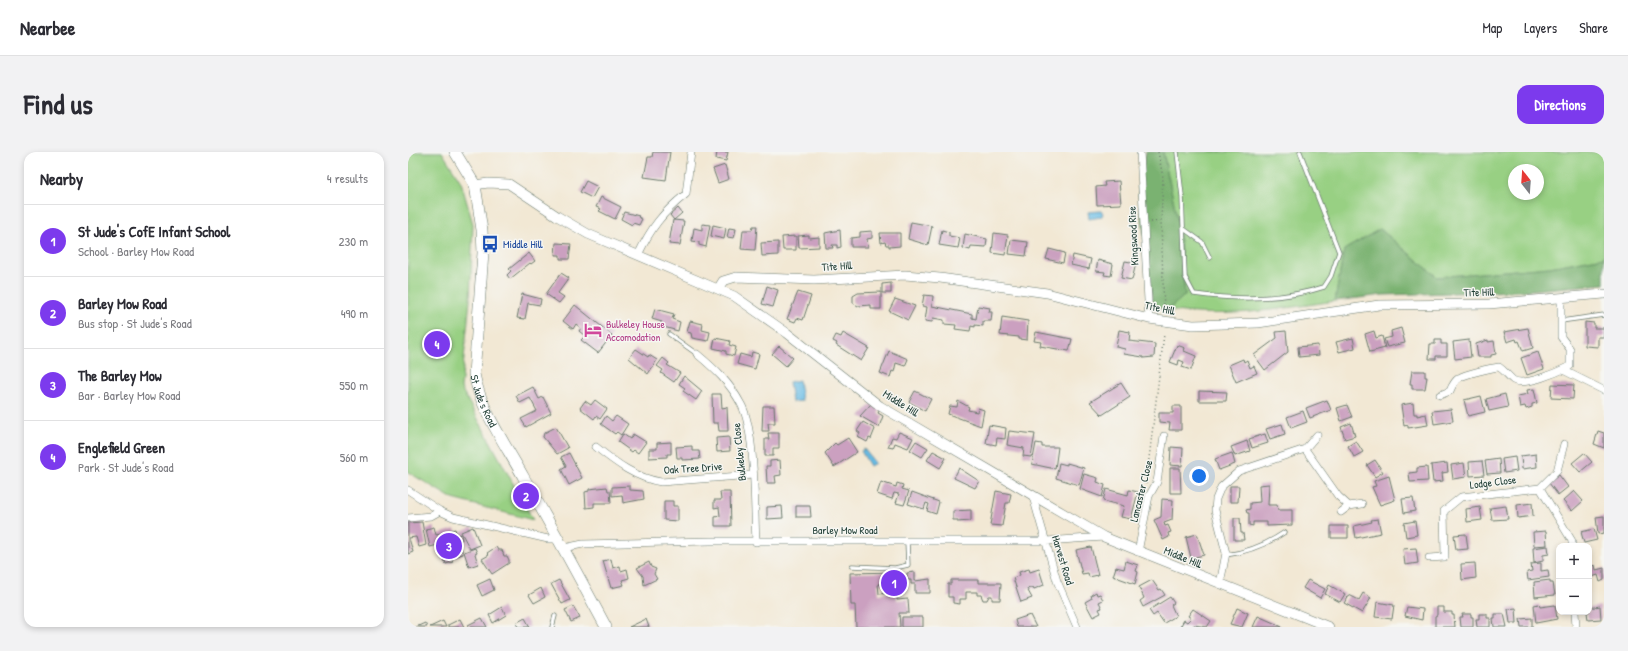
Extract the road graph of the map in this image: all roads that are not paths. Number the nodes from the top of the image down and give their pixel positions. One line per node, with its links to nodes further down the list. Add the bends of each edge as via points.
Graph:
1 (454, 152): 6 (main road, St Jude's Road)
2 (691, 152): 8 (street, via 686,194 670,206 650,230)
3 (1140, 152): 14 (street, Kingswood Rise)
4 (1177, 152): 7 (lane)
5 (1300, 152): 7 (lane, via 1338,252 1331,276 1324,287 1304,294 1273,298 1223,298 1194,294 1186,277)
6 (475, 185): 8 (street, Middle Hill, via 509,184 588,234); 41 (main road, St Jude's Road, via 482,230 474,374 477,389)
7 (1184, 229): 9 (lane, via 1202,242)
8 (638, 255): 10 (street, Middle Hill)
9 (1210, 258)
10 (718, 289): 14 (street, Tite Hill, via 724,281 736,277 814,280 905,275 1047,293); 29 (street, Middle Hill, via 734,296 787,333 880,406)
11 (1604, 294): 12 (street, Tite Hill)
12 (1561, 298): 14 (street, Tite Hill, via 1489,304 1379,305 1258,323 1193,325); 15 (street)
13 (1604, 315): 15 (lane)
14 (1149, 319)
15 (1561, 321): 18 (street, via 1561,336 1570,349 1570,366)
16 (669, 334): 17 (lane)
17 (697, 354): 26 (street, Bulkeley Close, via 724,377 741,404 747,418)
18 (1563, 370): 19 (street); 20 (street, via 1523,382 1514,380 1499,368 1486,369 1459,377 1450,391)
19 (1603, 390)
20 (1440, 395)
21 (1164, 436): 42 (street, Lancaster Close, via 1157,482 1149,496)
22 (1317, 436): 25 (street)
23 (1564, 444): 27 (street, via 1557,471)
24 (596, 447): 26 (street, Oak Tree Drive, via 620,466 648,480 661,482)
25 (1305, 449): 31 (street, via 1338,496); 43 (street, via 1239,470 1221,487 1215,510)
26 (753, 475): 39 (street, Bulkeley Close)
27 (1540, 488): 40 (street); 44 (street, Lodge Close, via 1461,497 1444,511 1445,557)
28 (408, 490): 32 (street, Barley Mow Road)
29 (1034, 497): 36 (street, Middle Hill); 38 (street, Harvest Road)
30 (1362, 504): 31 (street)
31 (1349, 506): 33 (street)
32 (440, 511): 34 (street, via 431,516); 41 (street, Barley Mow Road)
33 (1341, 512)
34 (408, 518)
35 (1285, 532): 43 (lane, via 1266,544)
36 (1104, 537): 38 (street, Barley Mow Road); 42 (street, Middle Hill)
37 (907, 541): 38 (street, Barley Mow Road); 39 (street, Barley Mow Road); 45 (lane, via 908,565 895,568)
38 (1046, 541): 51 (street, Harvest Road, via 1057,581)
39 (756, 542): 41 (street, Barley Mow Road)
40 (1572, 543)
41 (562, 544): 50 (main road, St Jude's Road)
42 (1138, 552): 46 (street, Middle Hill)
43 (1226, 555): 46 (street)
44 (1430, 558)
45 (852, 566)
46 (1220, 584): 52 (street, Middle Hill)
47 (1575, 615): 53 (street)
48 (555, 616): 49 (lane)
49 (552, 627)
50 (606, 627)
51 (1077, 627)
52 (1329, 627)
53 (1576, 627)

